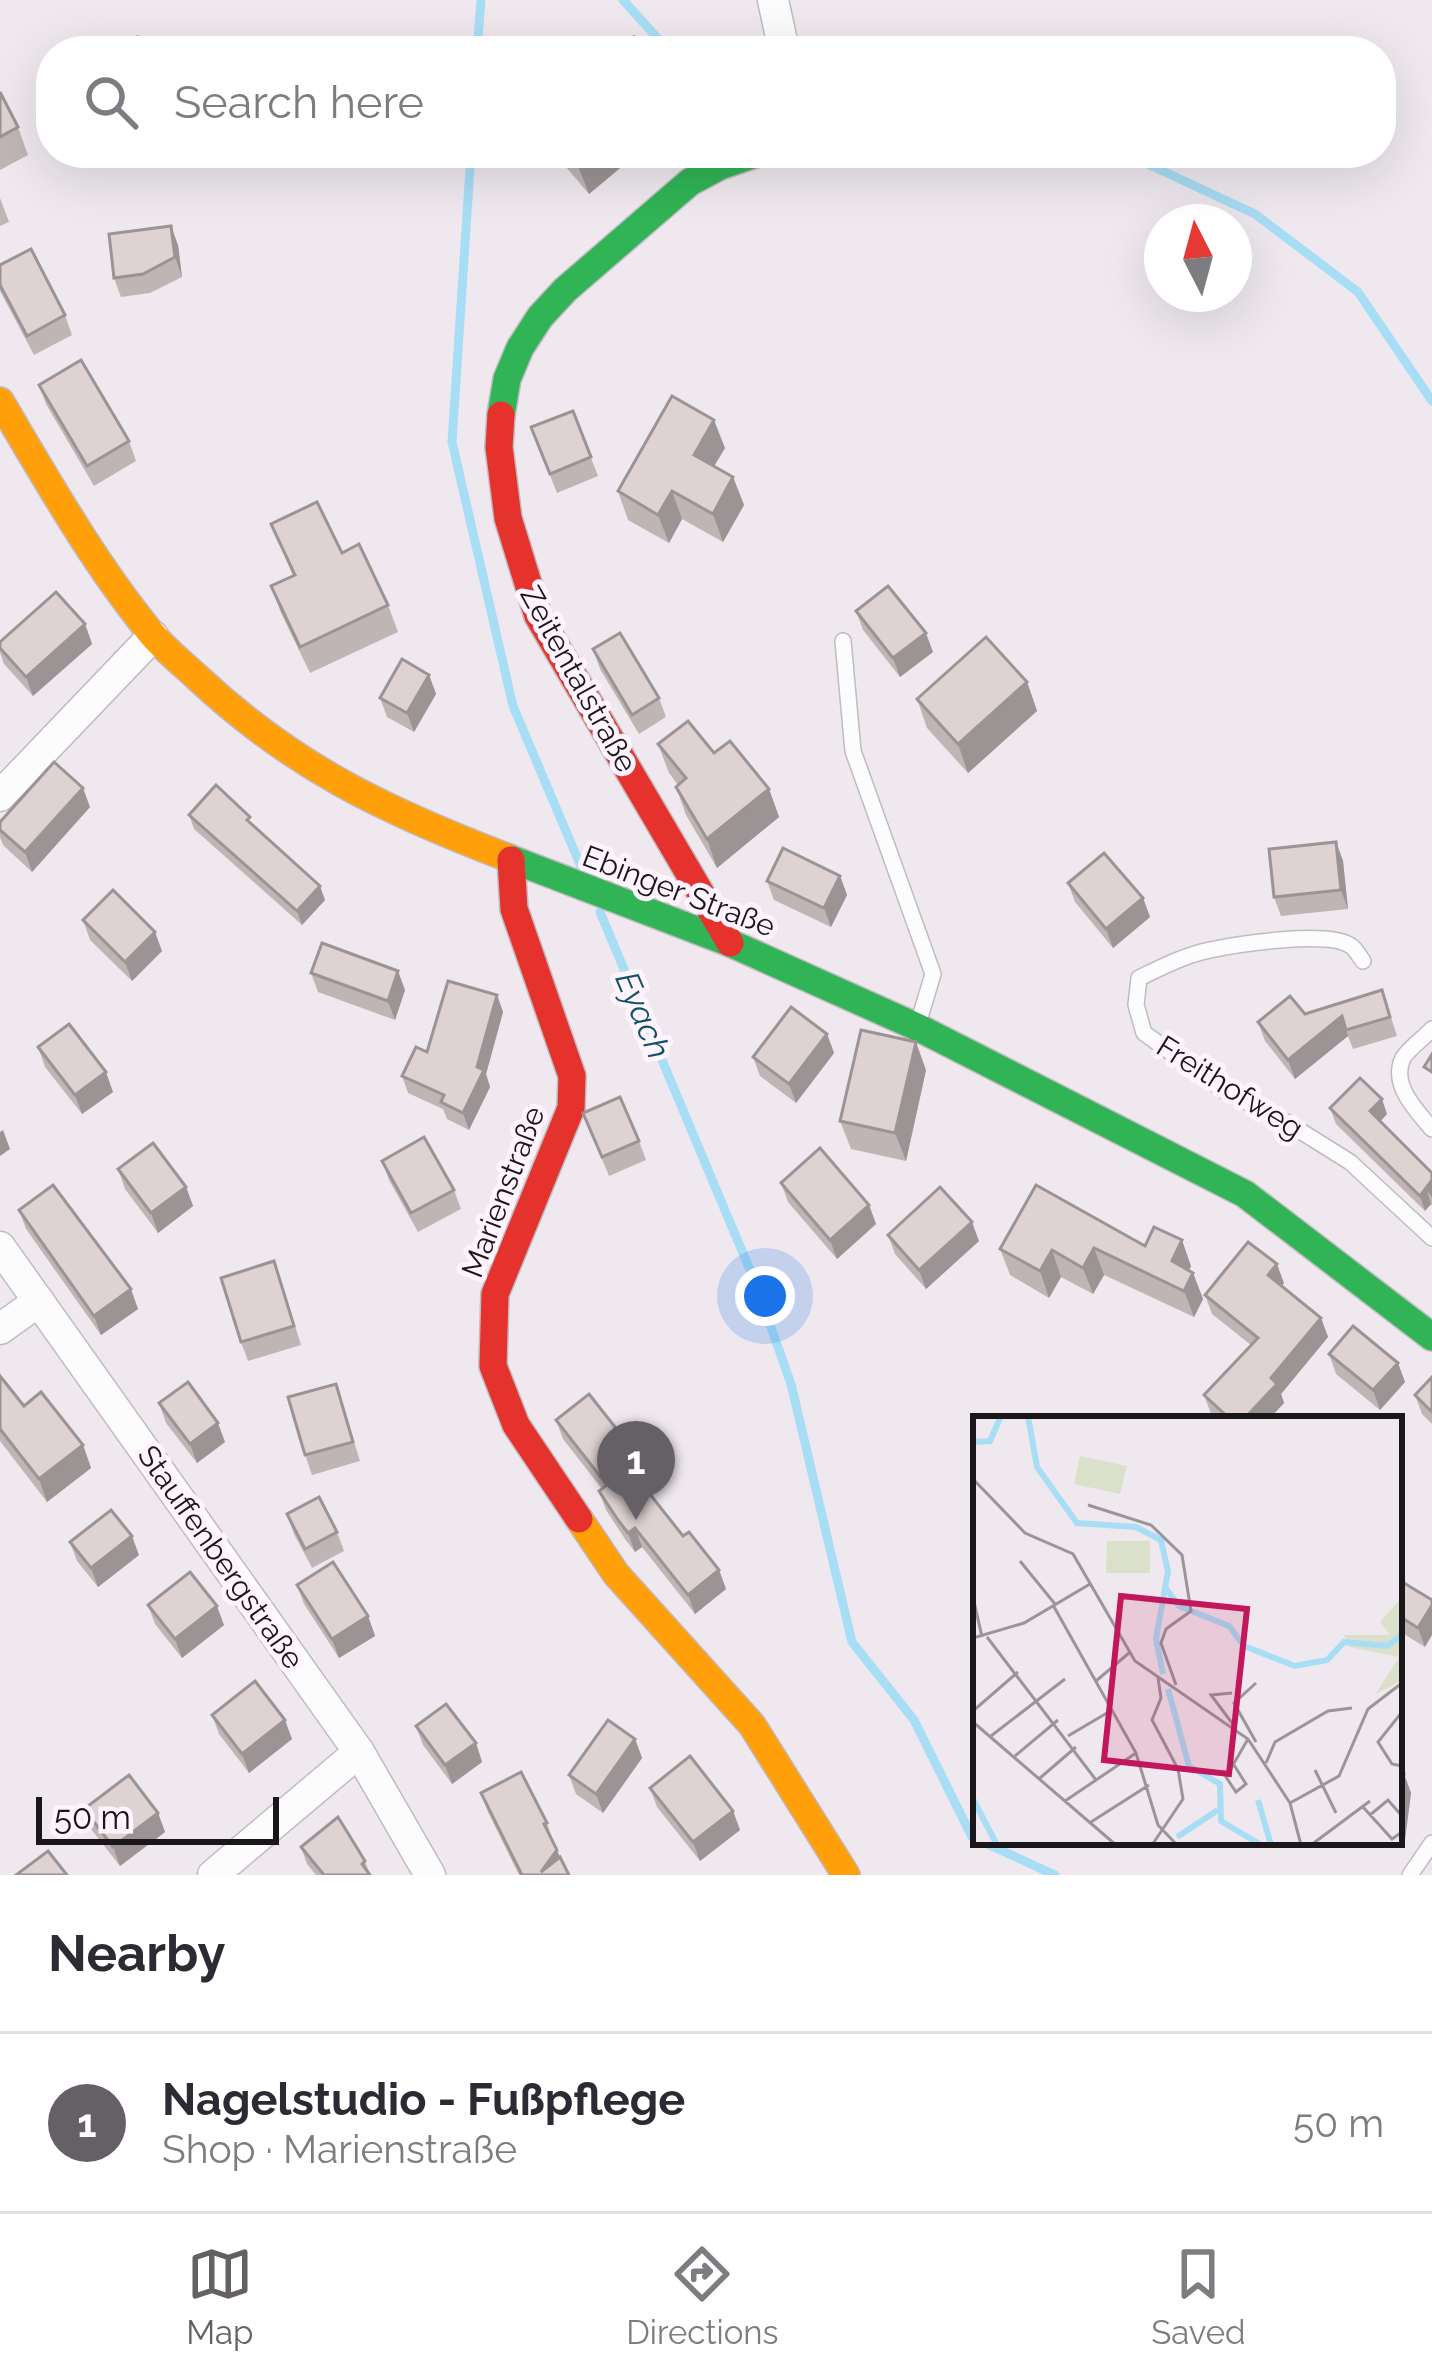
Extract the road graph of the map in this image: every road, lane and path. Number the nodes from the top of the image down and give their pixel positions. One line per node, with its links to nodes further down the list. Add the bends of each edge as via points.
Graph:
1 (772, 0): 2 (street)
2 (781, 36)
3 (713, 168): 9 (street, Zeitentalstraße, via 561,294 522,344 500,416 508,527 538,616)
4 (0, 400): 5 (street, Ebinger Straße)
5 (153, 636): 7 (street); 8 (street, Ebinger Straße, via 239,716 317,770)
6 (843, 641): 11 (lane, via 854,751 932,974)
7 (0, 796)
8 (511, 860): 9 (street, Ebinger Straße); 23 (street, Marienstraße, via 514,908 572,1076 572,1108 495,1294 493,1366 517,1425 616,1574 752,1725)
9 (730, 944): 11 (street, Ebinger Straße)
10 (1363, 961): 14 (lane, Freithofweg, via 1351,946 1325,938 1208,950 1139,978 1136,1005 1144,1033 1223,1090 1350,1162)
11 (917, 1027): 18 (street, Ebinger Straße, via 1245,1194)
12 (1432, 1029): 13 (lane, via 1403,1058 1400,1076)
13 (1432, 1130)
14 (1432, 1238)
15 (0, 1247): 16 (street, Stauffenbergstraße)
16 (39, 1300): 17 (street); 19 (street, Stauffenbergstraße)
17 (0, 1329)
18 (1432, 1337)
19 (358, 1752): 21 (street); 22 (street, Stauffenbergstraße)
20 (1432, 1843): 24 (lane)
21 (213, 1875)
22 (430, 1875)
23 (846, 1875)
24 (1410, 1875)

